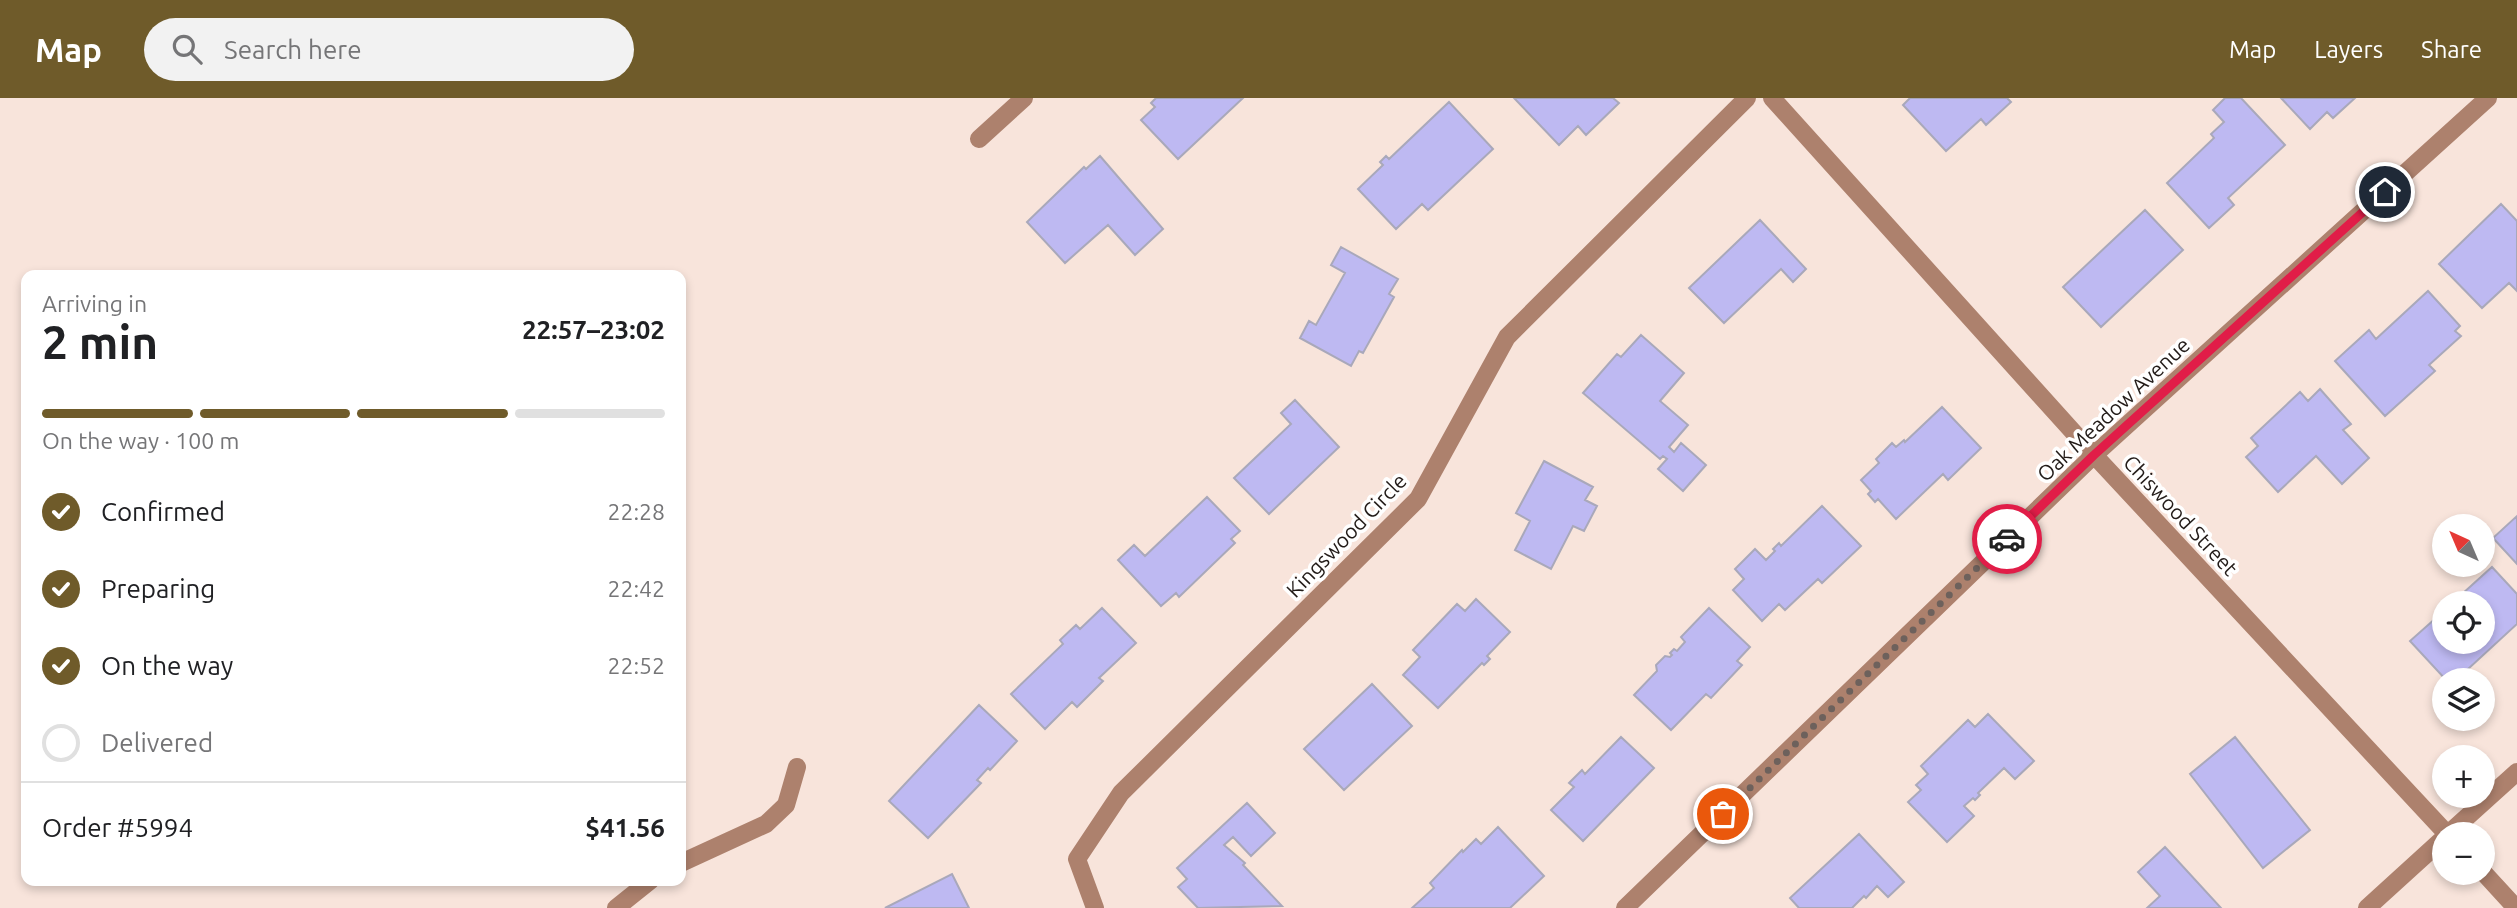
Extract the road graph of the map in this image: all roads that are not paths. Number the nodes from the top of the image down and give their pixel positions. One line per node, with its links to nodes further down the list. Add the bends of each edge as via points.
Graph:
1 (1024, 98): 5 (street)
2 (1747, 98): 16 (street, Kingswood Circle, via 1507,337 1418,499 1121,793 1077,859)
3 (1772, 98): 6 (street, Chiswood Street)
4 (2488, 98): 6 (street, Oak Meadow Avenue)
5 (979, 139)
6 (2094, 455): 9 (street, Chiswood Street); 17 (street, Oak Meadow Avenue)
7 (797, 767): 12 (street, via 786,804 766,824)
8 (2517, 772): 10 (street)
9 (2435, 822)
10 (2461, 822)
11 (2432, 849): 18 (street)
12 (686, 861)
13 (2495, 885): 19 (street)
14 (643, 886): 15 (street)
15 (615, 908)
16 (1095, 908)
17 (1625, 908)
18 (2367, 908)
19 (2516, 908)

